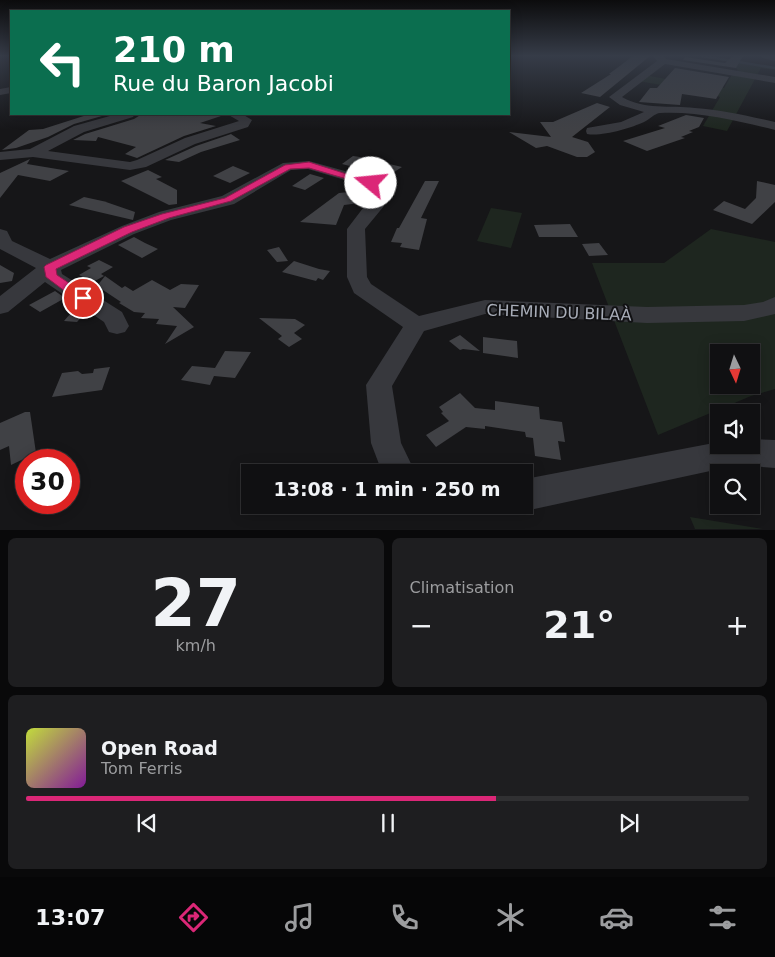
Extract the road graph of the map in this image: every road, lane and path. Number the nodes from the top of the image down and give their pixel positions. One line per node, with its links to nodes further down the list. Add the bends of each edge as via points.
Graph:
1 (634, 81): 2 (street, via 615,97 621,102)
2 (654, 110): 5 (street, via 692,110); 6 (street, via 646,117 610,129)
3 (126, 115): 7 (street, via 79,129)
4 (235, 115): 7 (street, via 246,120 244,124 190,141 130,166)
5 (775, 126)
6 (592, 131)
7 (33, 153): 8 (street)
8 (0, 156)
9 (0, 234): 10 (street, via 4,244)
10 (50, 267): 12 (street); 13 (street, via 165,216 228,200 288,166 309,165 377,187 381,196 378,202 356,229 357,277 362,288); 14 (street, via 52,277 114,318)
11 (775, 304): 13 (street, CHEMIN DU BILAÀ, via 744,313 648,315 485,307)
12 (0, 307)
13 (416, 325): 16 (street, via 379,385 386,443)
14 (118, 326)
15 (772, 457): 17 (street, via 738,452)
16 (394, 464)
17 (533, 493)

